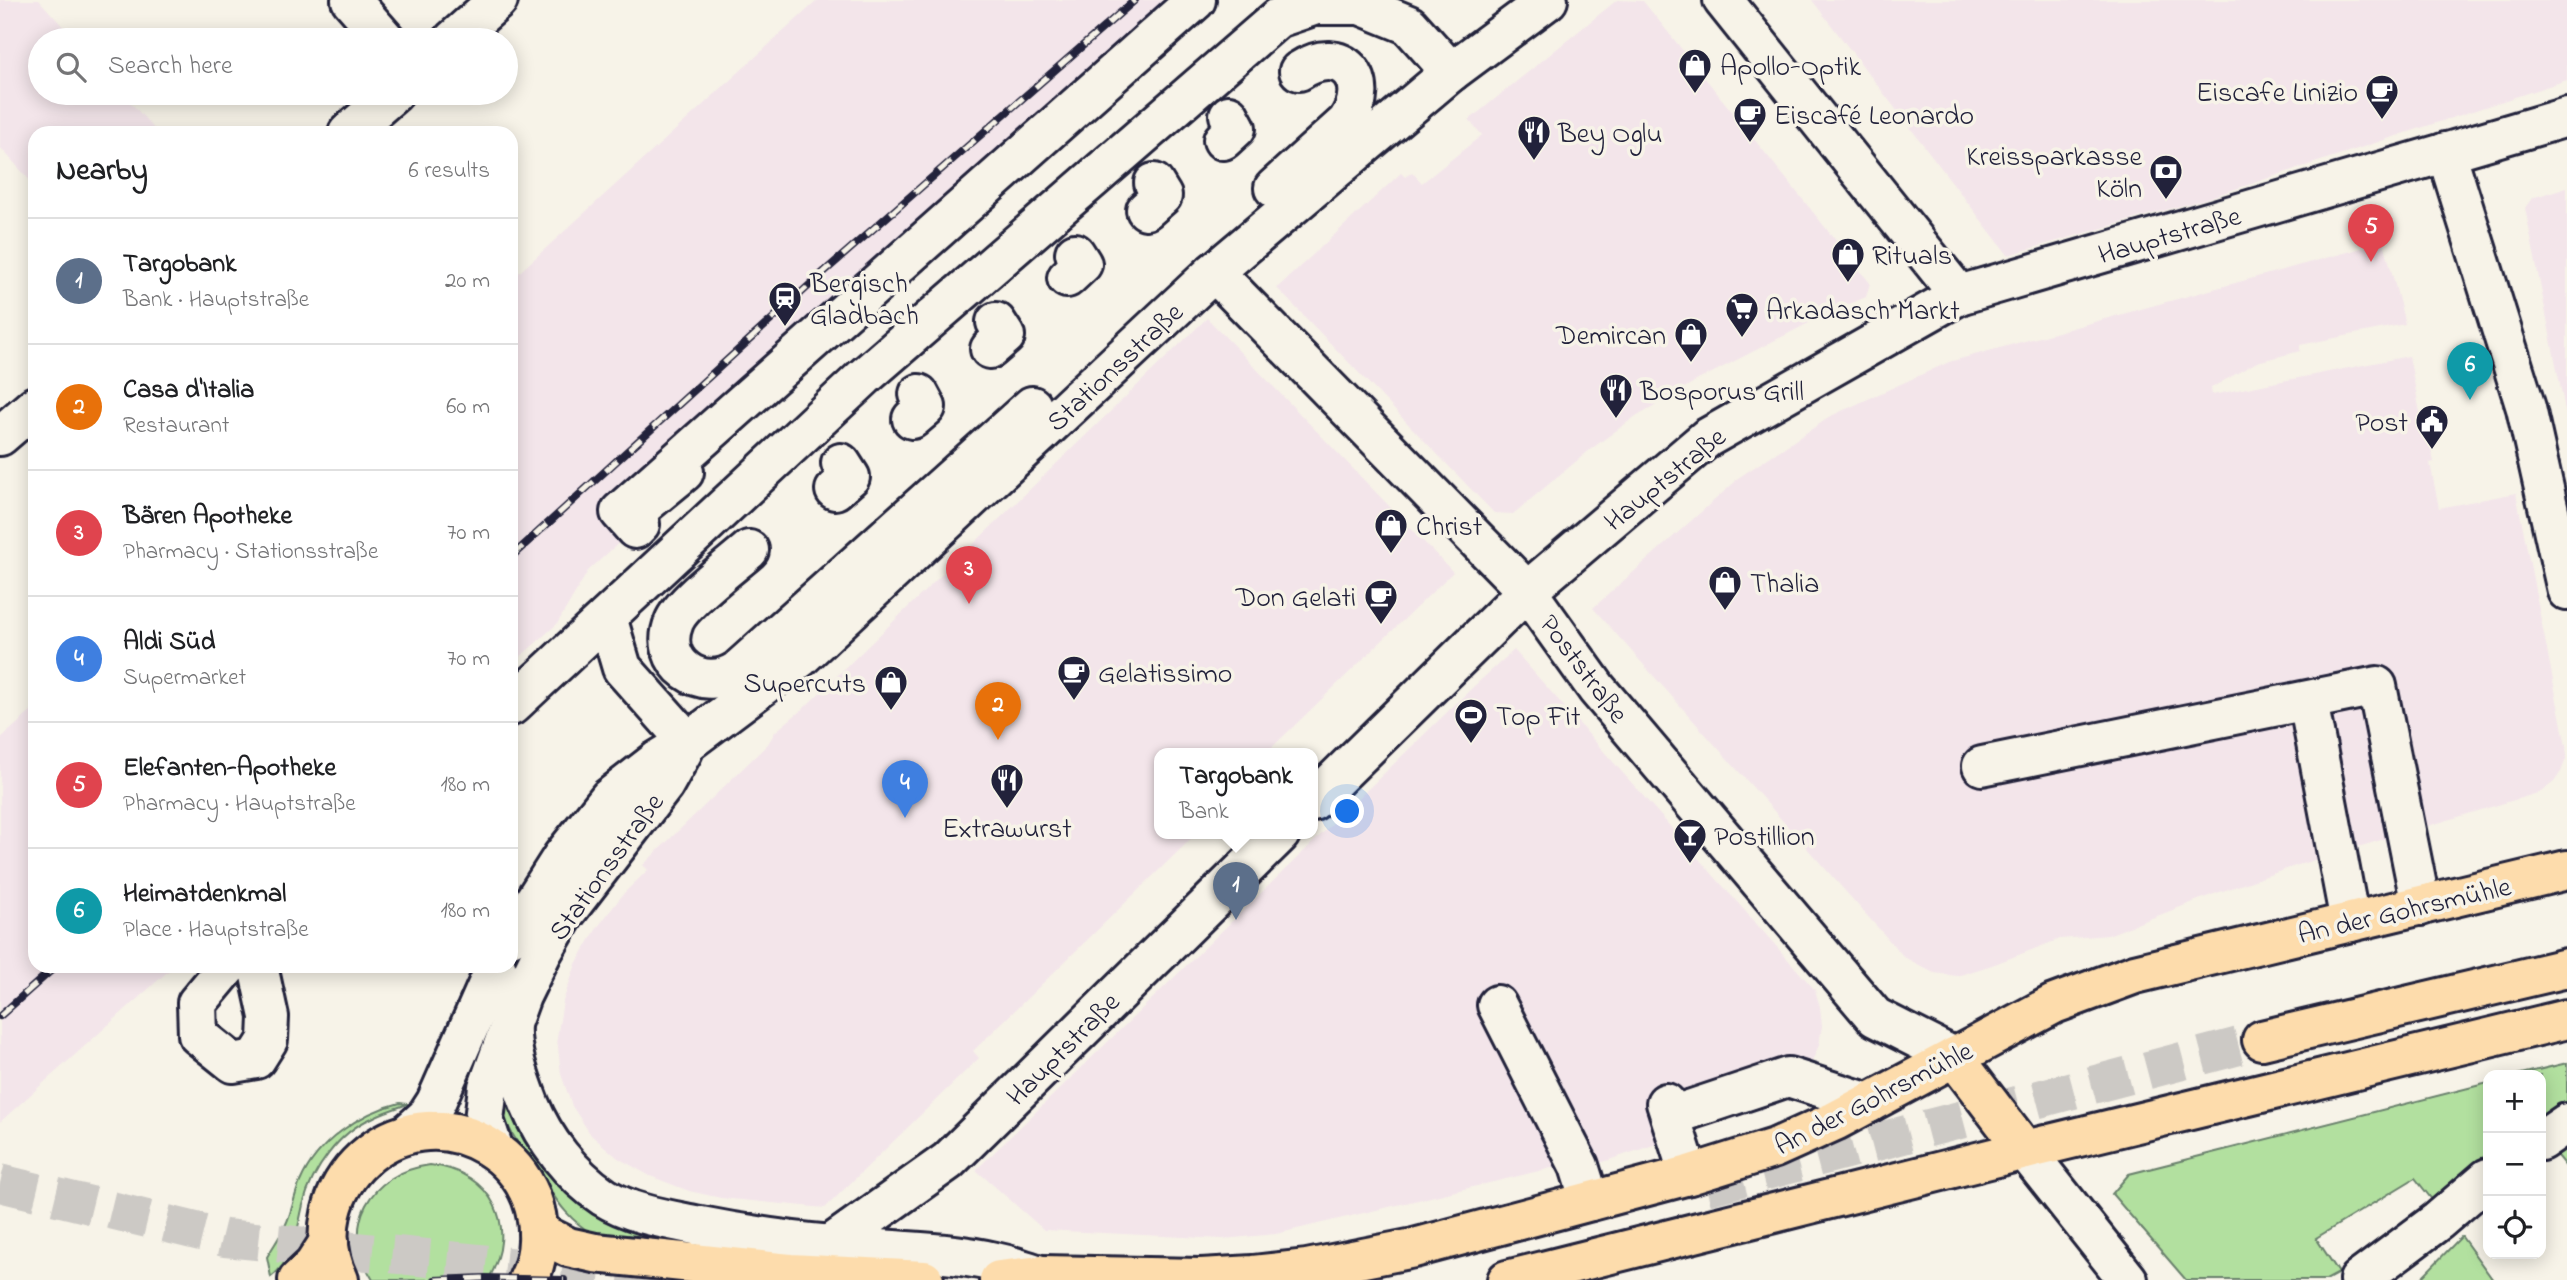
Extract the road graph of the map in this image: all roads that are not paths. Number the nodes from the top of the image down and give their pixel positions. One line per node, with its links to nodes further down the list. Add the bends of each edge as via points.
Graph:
1 (351, 0): 6 (street)
2 (498, 0): 7 (street)
3 (1548, 0): 10 (street, Stationsstraße)
4 (1723, 0): 16 (street)
5 (1195, 15): 9 (street, via 1152,67); 19 (street, via 620,512 635,529 640,524 634,513)
6 (376, 28)
7 (466, 28)
8 (1299, 71): 20 (street, via 1325,59 1340,62 1350,72 1359,97 1347,122 737,671 709,681 693,676 673,653 674,620)
9 (1156, 72)
10 (1451, 72): 15 (street, Stationsstraße); 23 (street, via 1409,25 1360,5 1316,5 1278,18 872,370)
11 (380, 105): 13 (street)
12 (2567, 117): 14 (street, Hauptstraße)
13 (356, 126)
14 (2446, 152): 16 (street, Hauptstraße); 22 (street, via 2526,408)
15 (1214, 272): 21 (street, Poststraße); 26 (street, Stationsstraße, via 800,658)
16 (1959, 295): 21 (street, Hauptstraße, via 1707,438)
17 (28, 412): 18 (street)
18 (0, 436)
19 (684, 472)
20 (750, 550)
21 (1527, 591): 28 (street, Hauptstraße); 42 (street, Poststraße, via 1597,689 1875,1017)
22 (2567, 591)
23 (607, 617): 24 (street); 26 (street, via 622,668)
24 (518, 700)
25 (2308, 701): 27 (street); 31 (street, via 2377,687); 32 (street)
26 (688, 742): 33 (street, Stationsstraße, via 609,798 562,857); 40 (street, Stationsstraße, via 663,785 564,915)
27 (1982, 766)
28 (1318, 797)
29 (1275, 839): 54 (street, Hauptstraße, via 948,1161)
30 (2567, 870): 31 (main road, An der Gohrsmühle)
31 (2421, 906): 32 (main road, An der Gohrsmühle)
32 (2350, 922): 42 (main road, An der Gohrsmühle, via 2135,974 2054,1004)
33 (518, 926)
34 (2567, 968): 41 (main road)
35 (222, 973): 36 (street, via 197,1003 198,1035 233,1063 256,1059 268,1040 269,1017)
36 (260, 973)
37 (493, 973): 45 (street, via 436,1102)
38 (1497, 1005): 51 (street, via 1579,1166)
39 (2567, 1019): 48 (main road)
40 (511, 1021): 47 (street, Stationsstraße, via 488,1087 484,1121); 54 (street, An der Gohrsmühle, via 517,1066 538,1121 556,1152 606,1198 652,1216)
41 (2262, 1040)
42 (1954, 1057): 43 (main road, An der Gohrsmühle); 48 (main road)
43 (1869, 1103): 49 (main road, An der Gohrsmühle, via 1793,1141); 49 (street, via 1788,1077 1668,1110)
44 (2567, 1123): 46 (street)
45 (407, 1134): 47 (main road, via 437,1130 467,1136); 53 (main road, via 374,1149 349,1174 333,1206)
46 (2546, 1138)
47 (494, 1150): 52 (main road, via 529,1192)
48 (2025, 1150): 61 (main road); 62 (street)
49 (1689, 1175): 51 (main road, An der Gohrsmühle)
50 (2483, 1182): 63 (street)
51 (1590, 1201): 55 (main road, An der Gohrsmühle, via 1414,1248 1307,1269 1201,1278)
52 (538, 1232): 58 (main road); 59 (main road, via 568,1247 595,1253 790,1273)
53 (329, 1242): 56 (main road); 57 (main road)
54 (830, 1245): 55 (street, An der Gohrsmühle, via 971,1258)
55 (1041, 1275): 60 (main road, An der Gohrsmühle)
56 (298, 1280)
57 (339, 1280)
58 (528, 1280)
59 (924, 1280)
60 (999, 1280)
61 (1507, 1280)
62 (2128, 1280)
63 (2359, 1280)

